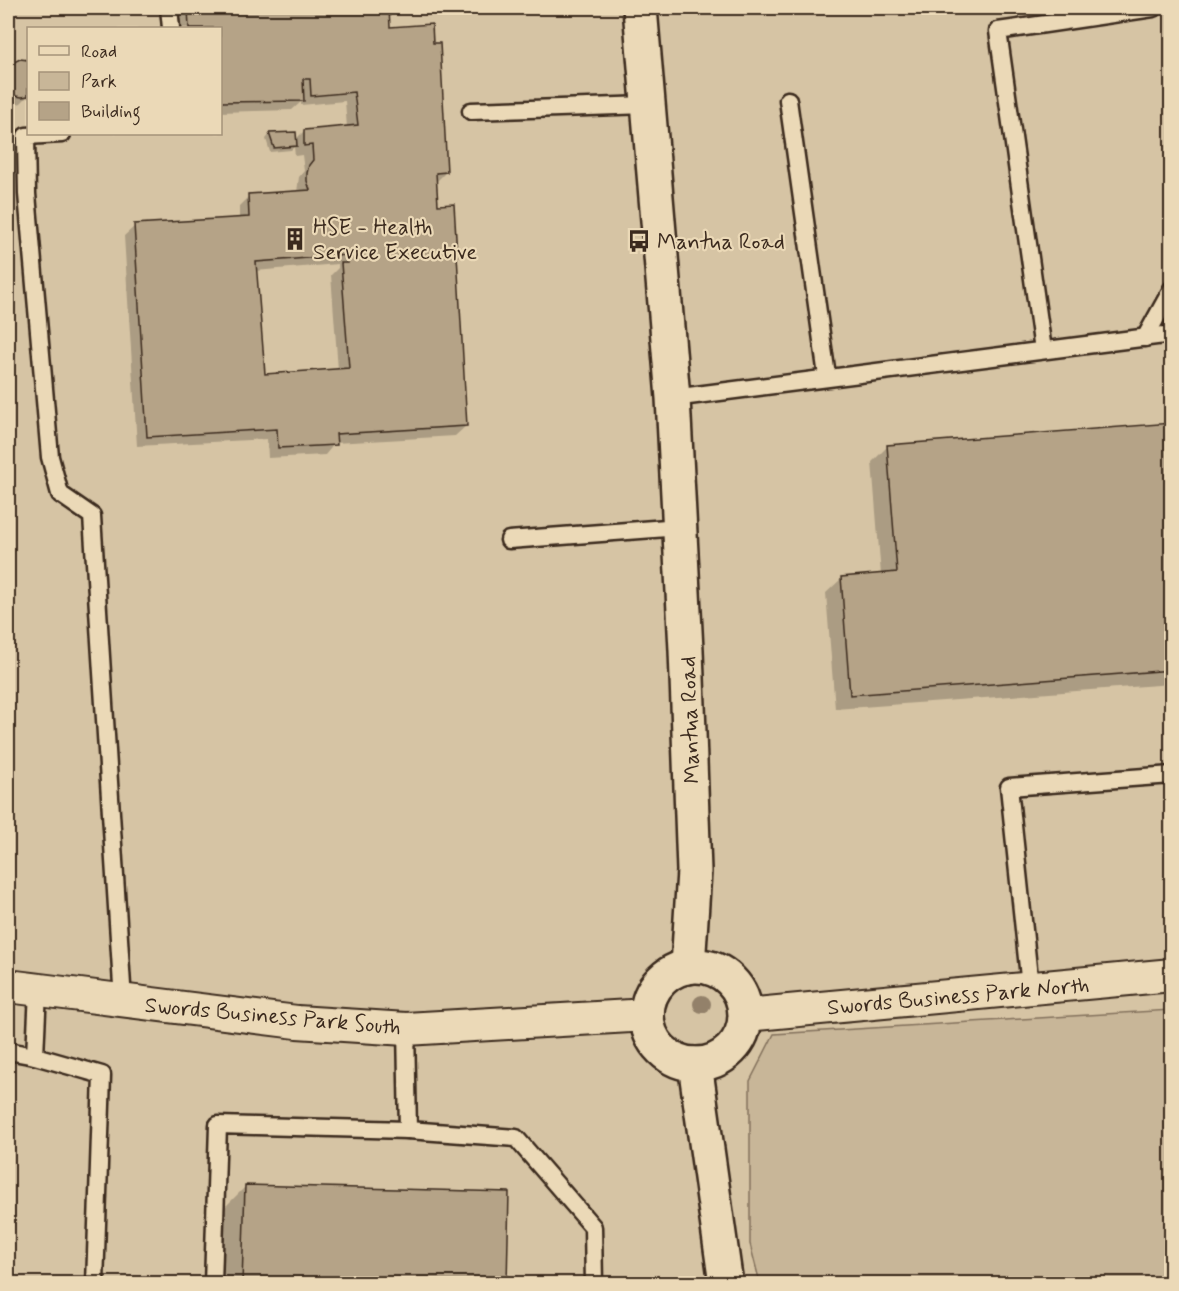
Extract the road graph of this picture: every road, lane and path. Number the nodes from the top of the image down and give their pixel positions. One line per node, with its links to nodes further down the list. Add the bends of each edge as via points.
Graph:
1 (170, 8): 4 (lane)
2 (640, 8): 6 (street, Mantua Road)
3 (1153, 8): 12 (lane, via 998,31)
4 (171, 27)
5 (788, 100): 13 (lane)
6 (647, 105): 7 (lane); 14 (street, Mantua Road)
7 (471, 111)
8 (44, 135): 23 (lane, via 26,136 27,194 51,458 60,494 92,516)
9 (1172, 289): 11 (lane)
10 (1172, 334): 11 (lane)
11 (1145, 338): 12 (lane)
12 (1043, 350): 13 (lane)
13 (827, 376): 14 (lane)
14 (673, 398): 15 (street, Mantua Road)
15 (680, 527): 16 (lane); 18 (street, Mantua Road, via 694,871)
16 (509, 540)
17 (1172, 775): 21 (lane, via 1009,787)
18 (688, 967): 24 (street, via 675,971 655,989); 25 (street, via 702,966 728,977 743,1001)
19 (1172, 975): 21 (street, Swords Business Park North)
20 (8, 986): 22 (street, Swords Business Park South)
21 (1030, 987): 25 (street, Swords Business Park North)
22 (38, 990): 23 (street, Swords Business Park South); 28 (lane)
23 (123, 1001): 26 (street, Swords Business Park South, via 297,1022)
24 (648, 1015): 26 (street, Swords Business Park South); 29 (street, via 649,1029 664,1052)
25 (745, 1015): 29 (street, via 743,1029 728,1053)
26 (406, 1029): 30 (lane)
27 (8, 1051): 28 (lane)
28 (35, 1056): 31 (lane, via 102,1076)
29 (695, 1064): 34 (street)
30 (408, 1130): 32 (lane, via 218,1125); 33 (lane, via 516,1138 594,1227)
31 (95, 1284)
32 (213, 1284)
33 (594, 1284)
34 (726, 1284)

